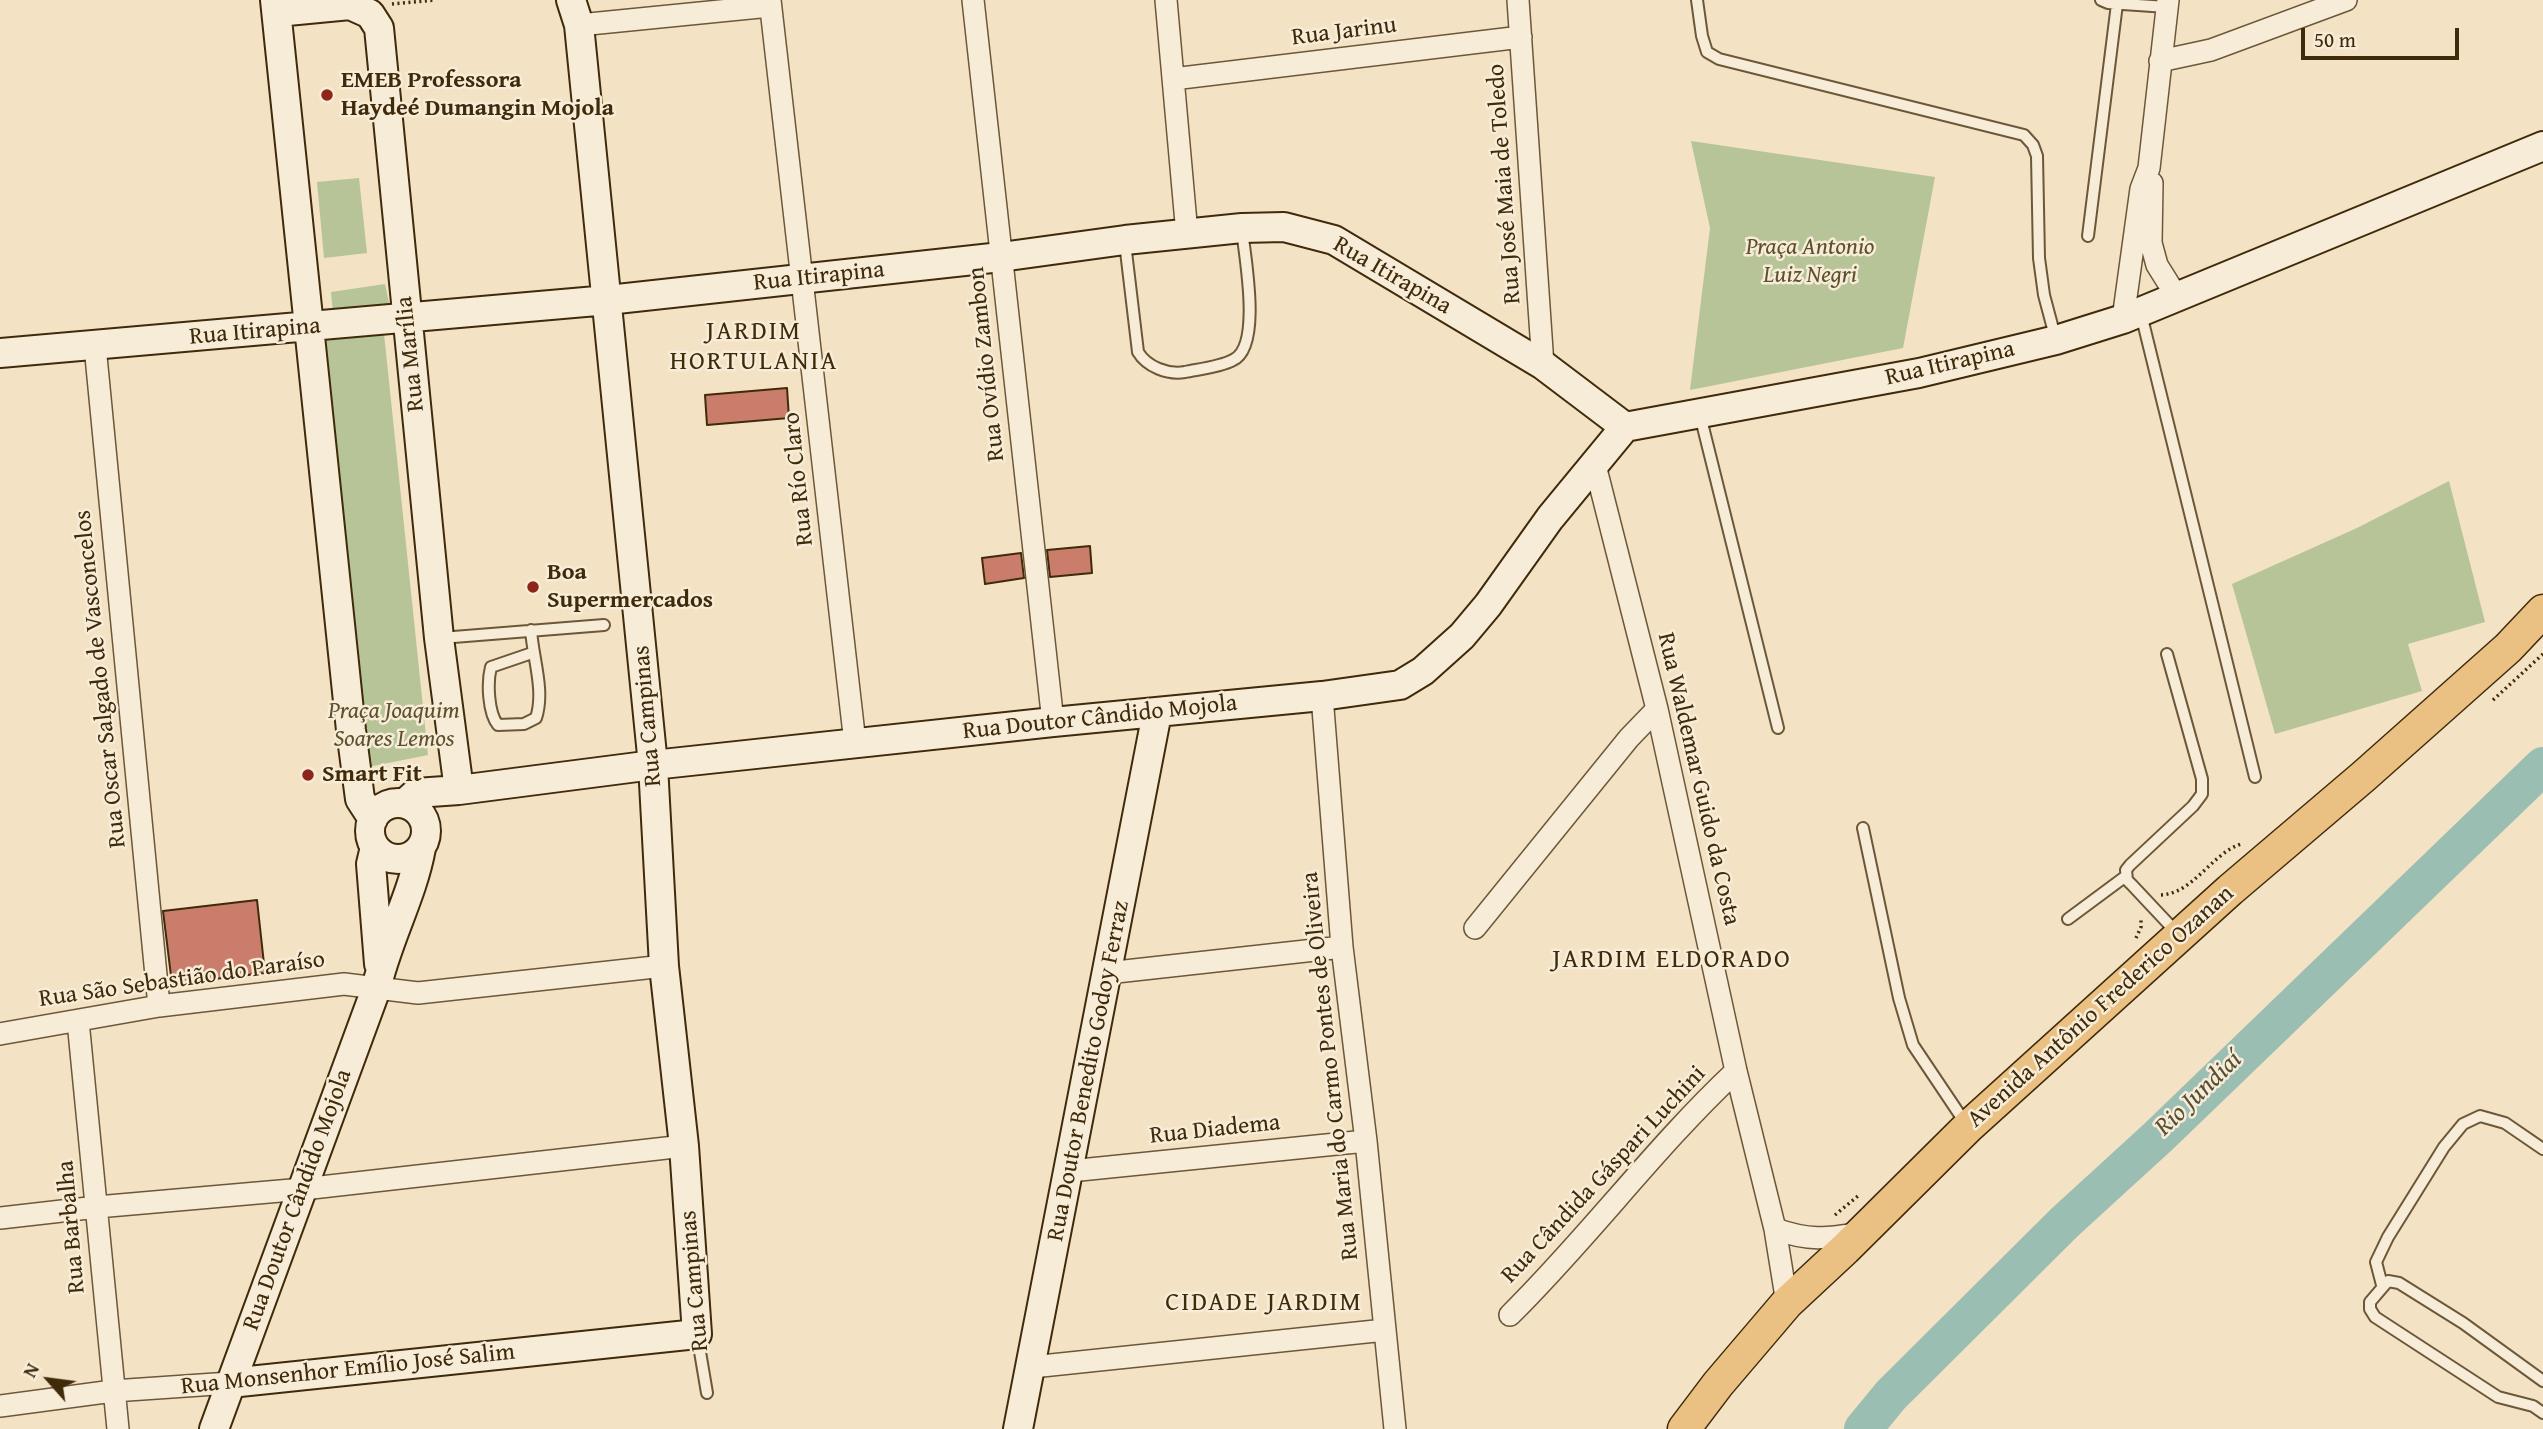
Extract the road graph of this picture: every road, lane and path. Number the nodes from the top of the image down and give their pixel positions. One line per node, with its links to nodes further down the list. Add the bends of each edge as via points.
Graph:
1 (435, 0): 13 (path)
2 (973, 0): 24 (street, Rua Ovídio Zambon)
3 (1166, 0): 17 (street)
4 (1518, 0): 15 (street, Rua José Maia de Toledo)
5 (1697, 0): 31 (lane, via 1707,52 1719,59 2024,135 2037,156 2039,258)
6 (2101, 0): 10 (lane)
7 (2346, 0): 16 (street, via 2211,50)
8 (2136, 2): 10 (lane); 11 (lane)
9 (770, 3): 14 (street); 25 (street, Rua Río Claro)
10 (2117, 4): 22 (lane)
11 (2167, 4): 16 (street)
12 (276, 6): 13 (street); 30 (street)
13 (358, 7): 29 (street, Rua Marília, via 370,14 379,28)
14 (575, 13): 27 (street, Rua Campinas)
15 (1521, 37): 17 (street, Rua Jarinu); 34 (street, Rua José Maia de Toledo)
16 (2160, 61): 19 (street)
17 (1173, 79): 21 (street)
18 (2543, 146): 26 (street, Rua Itirapina)
19 (2149, 169): 26 (street, via 2154,190 2151,243 2157,265); 28 (street, via 2141,189)
20 (1242, 228): 21 (street, Rua Itirapina); 23 (lane, via 1251,320 1246,349 1234,360 1181,373 1158,369 1143,361 1138,352); 34 (street, Rua Itirapina, via 1284,227 1334,240)
21 (1187, 234): 23 (street, Rua Itirapina)
22 (2088, 236)
23 (1125, 240): 24 (street, Rua Itirapina)
24 (1001, 257): 25 (street, Rua Itirapina); 47 (street, Rua Ovídio Zambon)
25 (803, 279): 27 (street, Rua Itirapina); 49 (street, Rua Río Claro)
26 (2177, 297): 28 (street, Rua Itirapina)
27 (608, 300): 29 (street, Rua Itirapina); 50 (street, Rua Campinas)
28 (2132, 316): 31 (street, Rua Itirapina); 51 (lane)
29 (407, 318): 30 (street, Rua Itirapina); 41 (street, Rua Marília)
30 (310, 328): 32 (street, Rua Itirapina); 54 (street, via 351,730 360,799)
31 (2056, 340): 35 (street, Rua Itirapina, via 1919,373)
32 (94, 346): 33 (street, Rua Itirapina); 66 (street, Rua Oscar Salgado de Vasconcelos)
33 (1, 349)
34 (1543, 365): 36 (street, Rua Itirapina)
35 (1699, 412): 36 (street, Rua Itirapina); 48 (lane)
36 (1625, 427): 37 (street, Rua Doutor Cândido Mojola)
37 (1595, 465): 44 (street, Rua Doutor Cândido Mojola, via 1550,518 1488,605 1438,659 1400,685); 45 (street, Rua Waldemar Guido da Costa)
38 (2543, 611): 61 (main road, Avenida Antônio Frederico Ozanan, via 2498,657)
39 (604, 625): 40 (lane)
40 (531, 631): 41 (lane); 42 (lane)
41 (439, 638): 52 (street, Rua Marília)
42 (532, 653): 42 (lane, via 541,700 536,718 524,724 498,725 492,716 491,667)
43 (2167, 654): 58 (lane, via 2202,779 2202,794 2130,865)
44 (1322, 696): 46 (street, Rua Doutor Cândido Mojola); 62 (street, Rua Maria do Carmo Pontes de Oliveira)
45 (1657, 709): 60 (street); 69 (street, Rua Waldemar Guido da Costa)
46 (1157, 713): 47 (street, Rua Doutor Cândido Mojola); 64 (street, Rua Doutor Benedito Godoy Ferraz)
47 (1053, 722): 49 (street, Rua Doutor Cândido Mojola)
48 (1778, 728)
49 (855, 743): 50 (street, Rua Doutor Cândido Mojola)
50 (653, 765): 52 (street, Rua Doutor Cândido Mojola); 63 (street, Rua Campinas)
51 (2255, 777)
52 (459, 790): 53 (street, Rua Doutor Cândido Mojola, via 416,793); 56 (street, Rua Doutor Cândido Mojola)
53 (405, 803): 54 (street, Rua Doutor Cândido Mojola, via 392,803); 56 (street, via 418,811 426,825)
54 (373, 819): 57 (street, Rua Doutor Cândido Mojola, via 370,833)
55 (1863, 828): 70 (lane, via 1913,1045)
56 (424, 840): 57 (street, via 414,854 397,859); 65 (street, Rua Doutor Cândido Mojola)
57 (375, 847): 65 (street, Rua Doutor Cândido Mojola, via 371,864)
58 (2126, 876): 59 (lane); 61 (lane)
59 (2068, 919)
60 (1475, 928)
61 (2180, 936): 70 (main road, Avenida Antônio Frederico Ozanan)
62 (1342, 947): 64 (street); 71 (street, Rua Maria do Carmo Pontes de Oliveira)
63 (664, 966): 65 (street, Rua São Sebastião do Paraíso, via 418,993); 72 (street, Rua Campinas)
64 (1107, 973): 74 (street, Rua Doutor Benedito Godoy Ferraz)
65 (378, 980): 66 (street, Rua São Sebastião do Paraíso); 75 (street, Rua Doutor Cândido Mojola)
66 (159, 1006): 67 (street, Rua São Sebastião do Paraíso)
67 (78, 1021): 68 (street, Rua São Sebastião do Paraíso); 76 (street, Rua Barbalha)
68 (0, 1034)
69 (1737, 1071): 78 (street, Rua Waldemar Guido da Costa); 82 (street, Rua Cândida Gáspari Luchini, via 1695,1110)
70 (1968, 1127): 79 (main road, Avenida Antônio Frederico Ozanan)
71 (1366, 1141): 74 (street, Rua Diadema); 83 (street, Rua Maria do Carmo Pontes de Oliveira)
72 (684, 1146): 75 (street); 84 (street, Rua Campinas)
73 (2543, 1149): 80 (lane, via 2505,1123 2480,1116 2463,1124 2388,1237 2376,1262)
74 (1070, 1171): 85 (street, Rua Doutor Benedito Godoy Ferraz)
75 (303, 1189): 76 (street); 87 (street, Rua Doutor Cândido Mojola)
76 (97, 1206): 77 (street); 88 (street, Rua Barbalha)
77 (0, 1218)
78 (1775, 1228): 79 (street, via 1813,1239); 81 (street, Rua Waldemar Guido da Costa)
79 (1861, 1233): 81 (main road, Avenida Antônio Frederico Ozanan)
80 (2382, 1285): 86 (lane, via 2399,1283); 91 (lane, via 2370,1302 2375,1317 2498,1397)
81 (1787, 1303): 96 (main road, Avenida Antônio Frederico Ozanan)
82 (1510, 1315)
83 (1385, 1330): 85 (street); 95 (street, Rua Maria do Carmo Pontes de Oliveira)
84 (697, 1334): 87 (street, Rua Monsenhor Emílio José Salim); 89 (lane, Rua Campinas)
85 (1032, 1367): 94 (street, Rua Doutor Benedito Godoy Ferraz)
86 (2543, 1381)
87 (230, 1384): 88 (street, Rua Monsenhor Emílio José Salim); 93 (street, Rua Doutor Cândido Mojola)
88 (113, 1391): 90 (street, Rua Monsenhor Emílio José Salim); 92 (street, Rua Barbalha)
89 (707, 1393)
90 (0, 1406)
91 (2543, 1413)
92 (118, 1429)
93 (214, 1429)
94 (1018, 1429)
95 (1395, 1429)
96 (1684, 1429)

